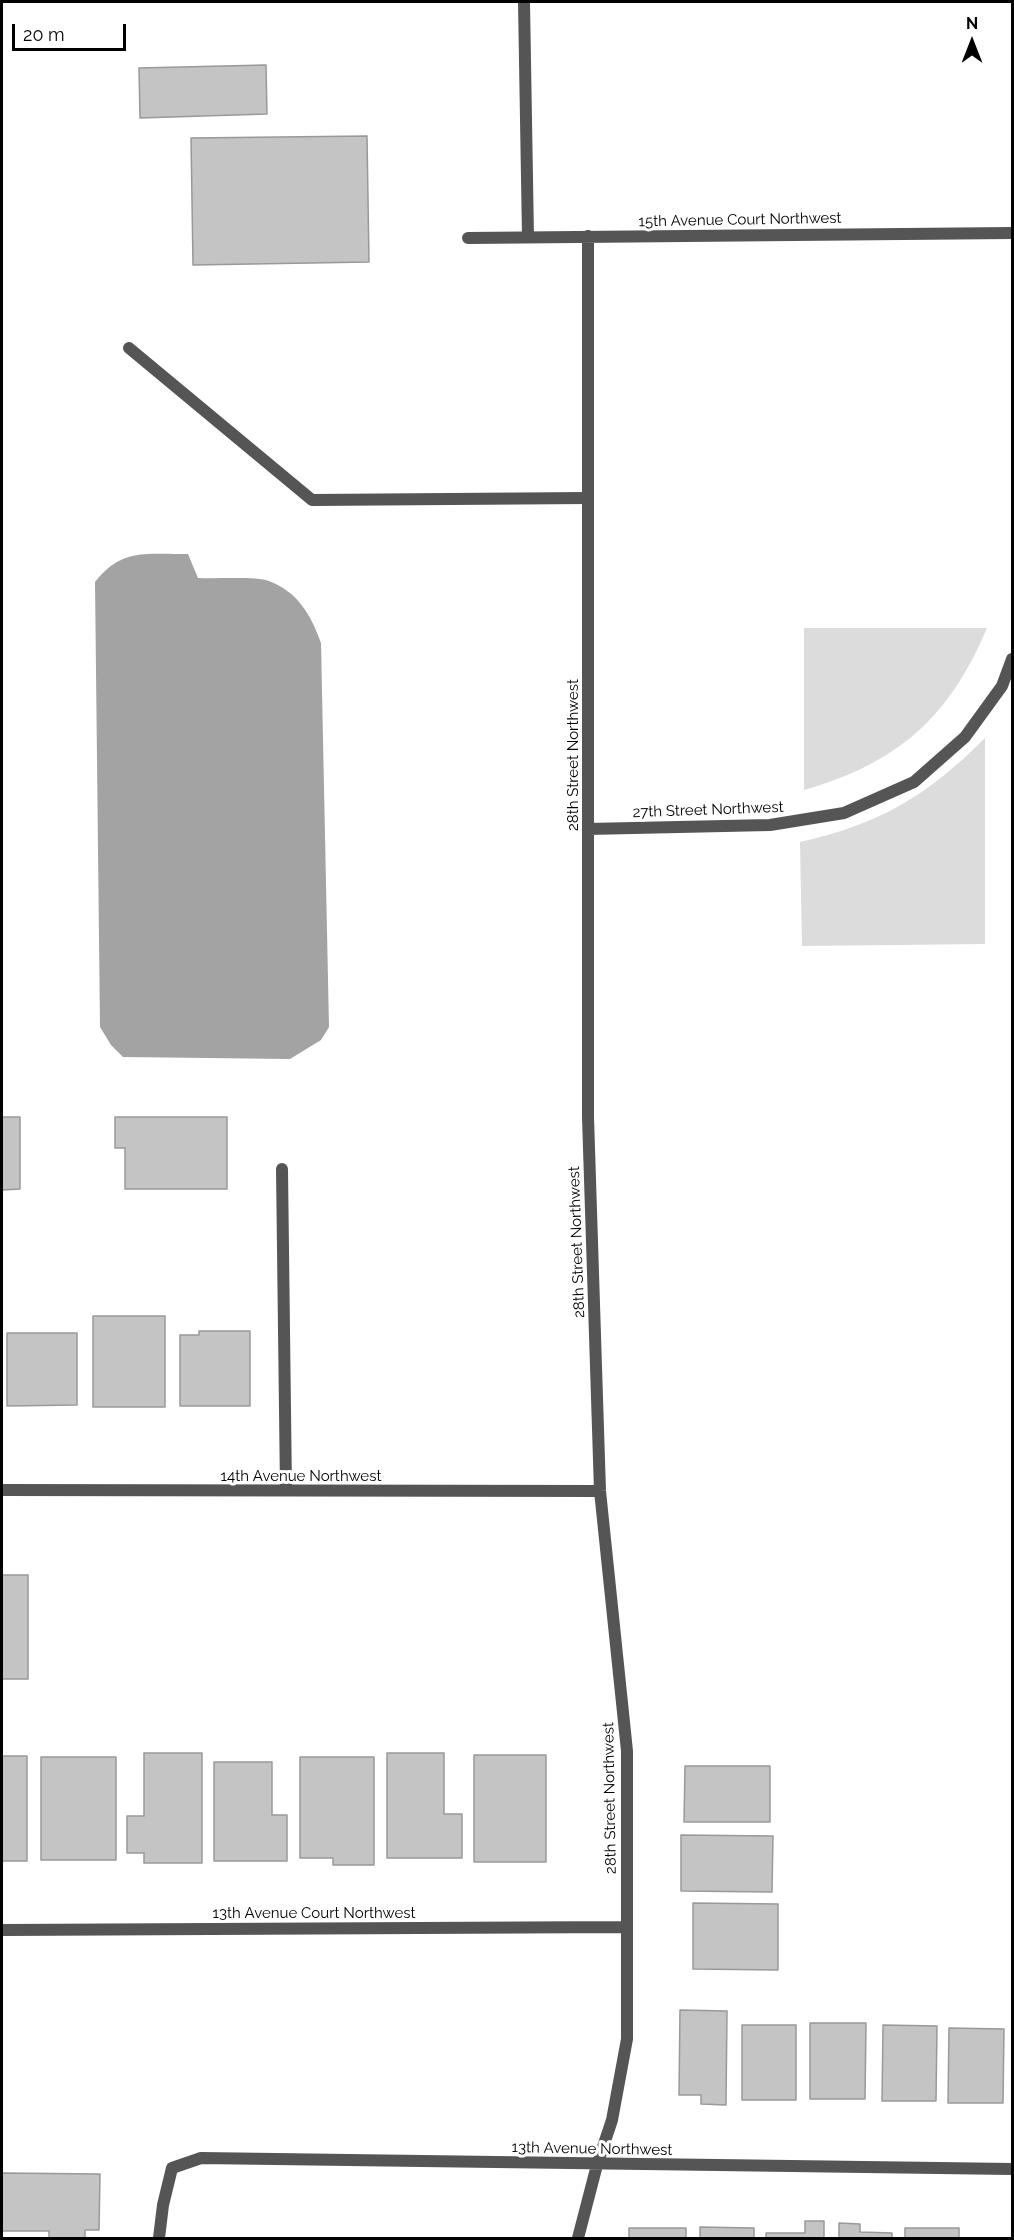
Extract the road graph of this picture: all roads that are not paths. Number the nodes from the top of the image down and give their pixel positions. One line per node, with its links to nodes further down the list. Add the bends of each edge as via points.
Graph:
1 (524, 2): 4 (street)
2 (1012, 233): 3 (street, 15th Avenue Court Northwest)
3 (588, 236): 4 (street, 15th Avenue Court Northwest); 7 (street, 28th Street Northwest)
4 (528, 237): 5 (street, 15th Avenue Court Northwest)
5 (468, 238)
6 (129, 348): 7 (street, via 312,500)
7 (588, 498): 10 (street, 28th Street Northwest)
8 (1012, 659): 9 (street, 27th Street Northwest)
9 (1007, 686): 10 (street, 27th Street Northwest, via 965,737 914,782 844,813 770,825)
10 (588, 829): 14 (street, 28th Street Northwest, via 588,1118)
11 (282, 1168): 13 (street)
12 (2, 1490): 13 (street, 14th Avenue Northwest)
13 (286, 1490): 14 (street, 14th Avenue Northwest)
14 (600, 1491): 15 (street, 28th Street Northwest, via 627,1751)
15 (627, 1927): 16 (street, 13th Avenue Court Northwest); 17 (street, 28th Street Northwest, via 627,2039 612,2120)
16 (2, 1930)
17 (597, 2164): 18 (street, 13th Avenue Northwest); 19 (street, 13th Avenue Northwest, via 201,2158 172,2168); 20 (street, 28th Street Northwest)
18 (1012, 2169)
19 (159, 2238)
20 (578, 2238)

